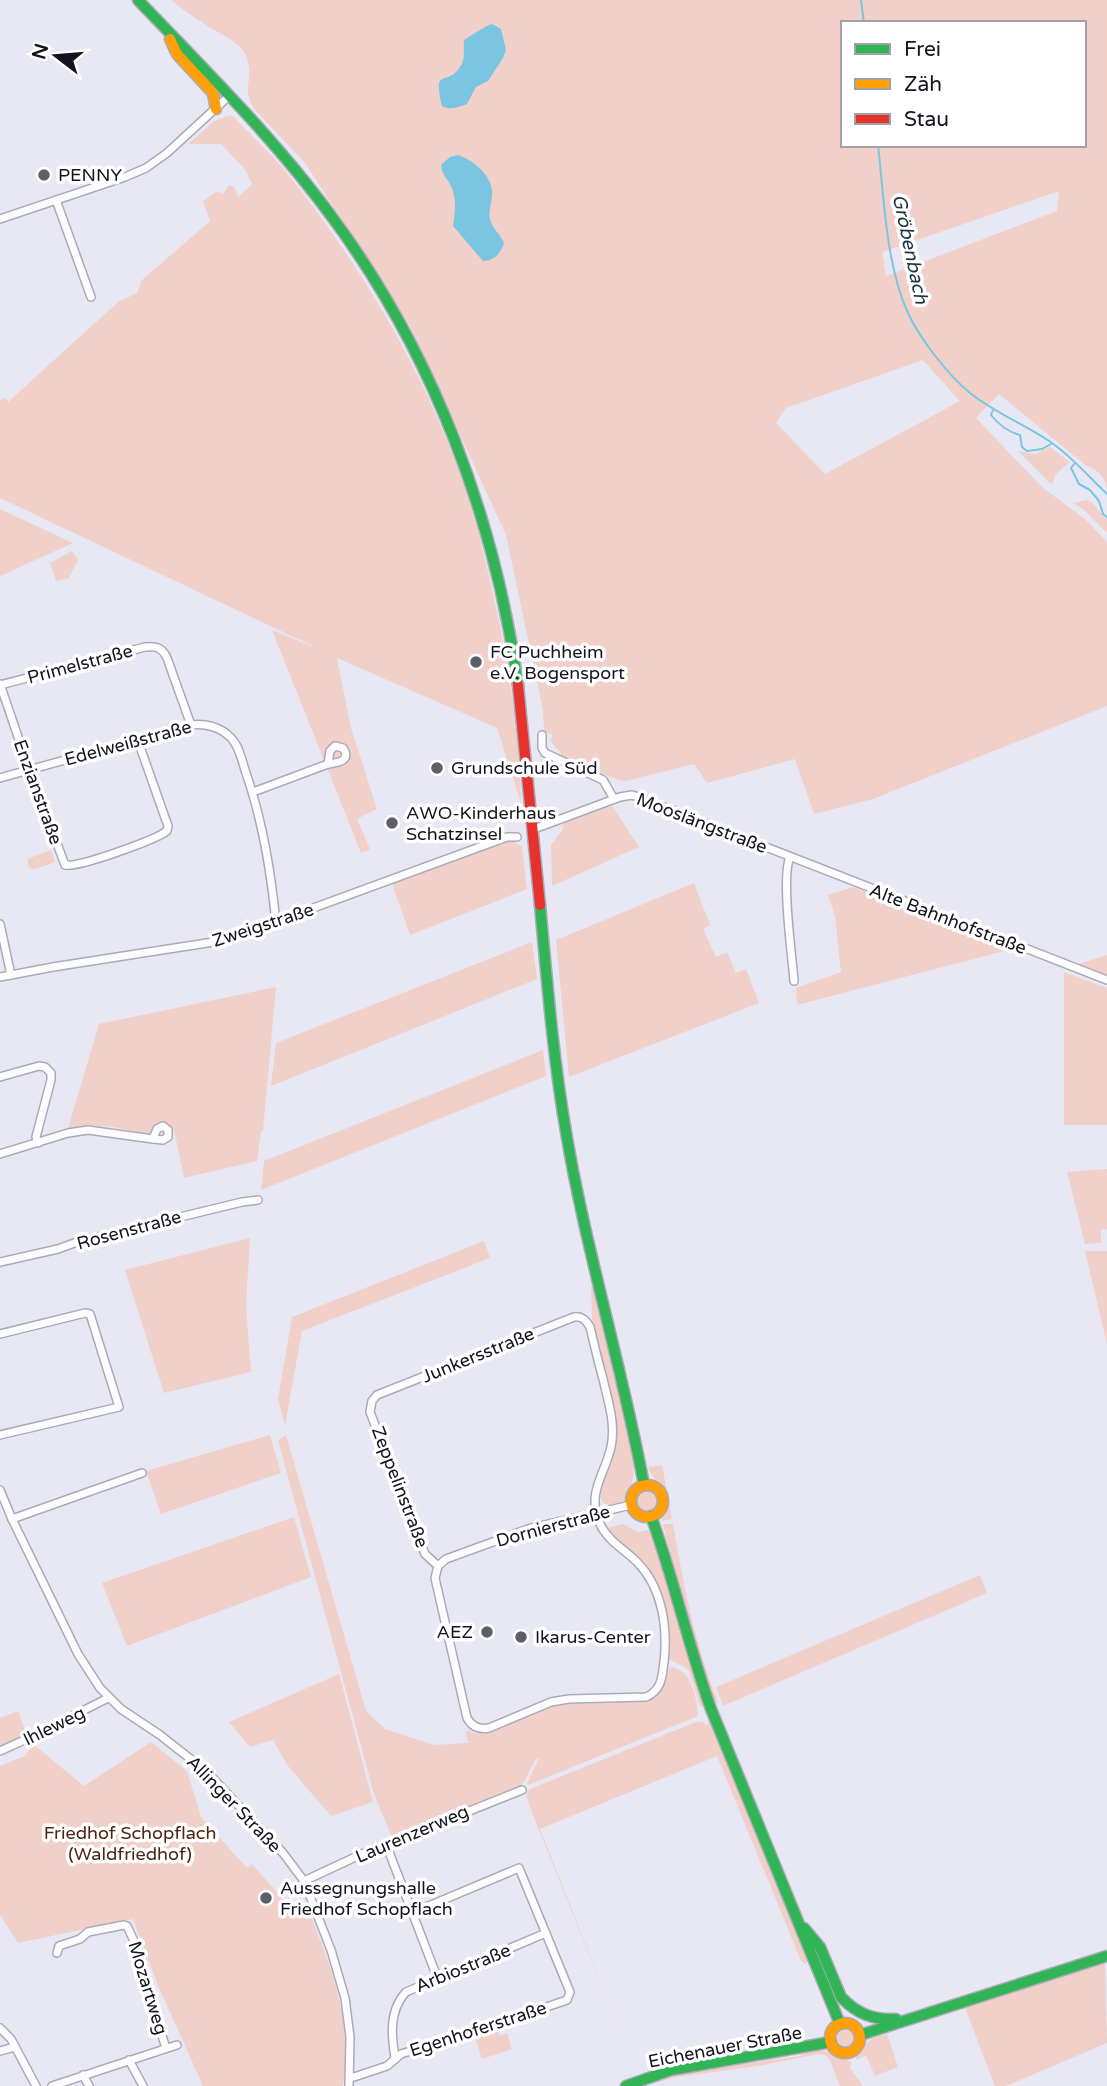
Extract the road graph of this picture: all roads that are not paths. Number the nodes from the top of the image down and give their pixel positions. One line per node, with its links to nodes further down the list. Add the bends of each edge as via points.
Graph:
1 (138, 0): 2 (street)
2 (165, 29): 3 (street); 4 (street, via 177,54 213,93)
3 (229, 96): 4 (street); 17 (street, via 354,247 396,313 432,387 490,541 506,609)
4 (216, 109): 5 (street, via 146,168)
5 (57, 200): 6 (street); 7 (street)
6 (0, 219)
7 (91, 297)
8 (0, 684): 9 (street, Primelstraße, via 157,647 167,657); 13 (street, Enzianstraße)
9 (191, 725): 11 (street, Edelweißstraße); 15 (street, Edelweißstraße, via 213,727 231,737)
10 (542, 735): 16 (street, Mooslängstraße, via 545,753 603,780)
11 (138, 741): 13 (street, Edelweißstraße); 13 (street, Enzianstraße, via 167,831 73,866 62,861)
12 (328, 764): 15 (street)
13 (29, 769): 14 (street, Edelweißstraße)
14 (0, 778)
15 (253, 792): 20 (street, Edelweißstraße, via 268,850)
16 (614, 799): 17 (street, Mooslängstraße); 19 (street, Mooslängstraße, via 632,795)
17 (534, 829): 36 (street, via 567,1143)
18 (517, 837): 20 (street, Zweigstraße)
19 (790, 857): 24 (street, Alte Bahnhofstraße); 25 (street, Mooslängstraße, via 787,890)
20 (276, 922): 22 (street, Zweigstraße, via 216,943)
21 (0, 924): 22 (street)
22 (11, 975): 23 (street, Zweigstraße)
23 (0, 977)
24 (1107, 980)
25 (794, 981)
26 (0, 1077): 28 (street, via 39,1066 51,1073)
27 (153, 1139): 28 (street, via 88,1130)
28 (38, 1143): 29 (street)
29 (0, 1154)
30 (258, 1200): 31 (street, Rosenstraße)
31 (0, 1262)
32 (0, 1334): 34 (street, via 90,1314 119,1407)
33 (371, 1404): 39 (street, Junkersstraße, via 377,1395 581,1317 587,1322 613,1429 611,1450 597,1482); 42 (street, Zeppelinstraße, via 370,1412 425,1554)
34 (0, 1436)
35 (142, 1473): 41 (street)
36 (645, 1485): 38 (street, via 633,1492); 40 (street, via 659,1490 663,1500)
37 (0, 1490): 41 (street, Allinger Straße)
38 (631, 1505): 39 (street, Dornierstraße); 40 (street, via 639,1515)
39 (596, 1514): 42 (street, Dornierstraße, via 512,1534); 42 (street, via 606,1535 647,1573 660,1605 665,1637 661,1682 646,1697 551,1702 489,1728 474,1727 467,1718 435,1578)
40 (652, 1516): 49 (street, via 710,1707)
41 (12, 1520): 43 (street, Allinger Straße, via 78,1654)
42 (438, 1566)
43 (108, 1698): 44 (street, Ihleweg); 47 (street, Allinger Straße, via 207,1772 284,1853)
44 (0, 1751)
45 (522, 1790): 46 (street, Laurenzerweg)
46 (386, 1844): 47 (street, Laurenzerweg); 48 (street)
47 (304, 1881): 66 (street, Allinger Straße, via 343,1990 350,2037)
48 (412, 1913): 50 (street, via 519,1868); 53 (street)
49 (799, 1922): 54 (street, via 820,1947 847,2004 869,2018); 55 (street)
50 (547, 1933): 53 (street, Arbiostraße); 64 (street, Egenhoferstraße, via 570,1992 566,2000)
51 (57, 1953): 61 (street, Mozartweg, via 59,1945 88,1932 127,1926 141,1955)
52 (1107, 1956): 54 (street)
53 (437, 1978): 64 (street, Arbiostraße, via 406,1992 397,2004)
54 (906, 2022): 57 (street)
55 (840, 2024): 57 (street, via 852,2025); 58 (street, via 833,2029)
56 (0, 2028): 60 (street)
57 (860, 2035): 58 (street, via 859,2045 848,2053 837,2051)
58 (831, 2042): 71 (street, Eichenauer Straße, via 671,2070)
59 (177, 2045): 61 (street)
60 (15, 2046): 62 (street); 67 (street)
61 (166, 2049): 63 (street)
62 (0, 2051)
63 (129, 2060): 65 (street); 70 (street)
64 (394, 2060): 66 (street, Egenhoferstraße)
65 (83, 2076): 68 (street); 69 (street)
66 (349, 2082)
67 (36, 2086)
68 (52, 2086)
69 (89, 2086)
70 (143, 2086)
71 (625, 2086)

